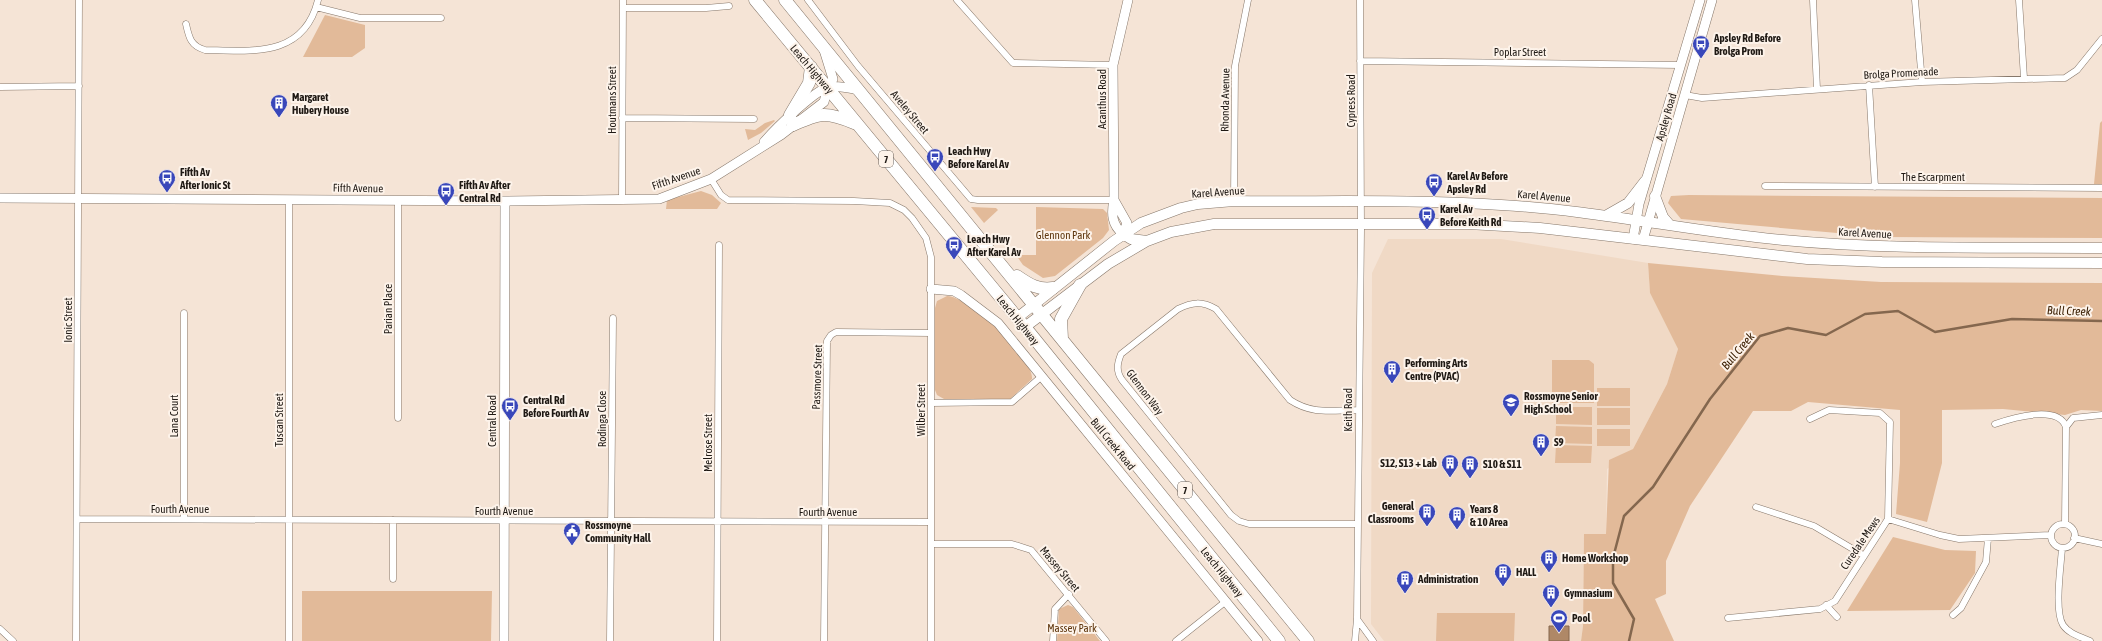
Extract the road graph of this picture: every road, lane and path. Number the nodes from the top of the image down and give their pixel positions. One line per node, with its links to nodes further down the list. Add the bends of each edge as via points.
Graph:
1 (78, 0): 30 (street, Ionic Street)
2 (318, 0): 17 (street)
3 (623, 0): 18 (street, Houtmans Street)
4 (755, 0): 26 (highway, Leach Highway / 7)
5 (786, 0): 22 (highway, Leach Highway / 7)
6 (808, 0): 51 (street, Aveley Street, via 858,66 971,199)
7 (956, 0): 25 (street, via 1013,63)
8 (1128, 0): 25 (street, Acanthus Road)
9 (1248, 0): 53 (street, Rhonda Avenue, via 1235,66)
10 (1360, 0): 23 (street, Cypress Road)
11 (1700, 0): 24 (street, Apsley Road)
12 (1712, 0): 35 (street, Apsley Road)
13 (1813, 0): 33 (street)
14 (1915, 0): 28 (street)
15 (2019, 0): 27 (street)
16 (729, 6): 18 (street)
17 (316, 7): 19 (street, via 360,18); 20 (street, via 305,28 290,40 275,48 260,51 196,48 189,39)
18 (623, 8): 36 (street, Houtmans Street)
19 (440, 18)
20 (186, 24)
21 (2102, 39): 27 (street, Brolga Promenade, via 2077,70 2065,78)
22 (822, 45): 32 (street, via 832,79); 34 (highway, Leach Highway / 7)
23 (1360, 61): 24 (street, Poplar Street); 55 (street, Cypress Road)
24 (1680, 64): 41 (street, Apsley Road)
25 (1114, 65): 51 (street, Acanthus Road)
26 (810, 67): 32 (highway, Leach Highway / 7); 38 (highway, via 809,83)
27 (2024, 78): 28 (street, Brolga Promenade)
28 (1922, 82): 29 (street, Brolga Promenade)
29 (1869, 85): 33 (street, Brolga Promenade); 43 (street)
30 (79, 86): 31 (street); 47 (street, Ionic Street)
31 (0, 87)
32 (828, 88): 34 (street, via 841,86); 38 (street, Fifth Avenue); 39 (highway, Leach Highway / 7)
33 (1817, 89): 35 (street, Brolga Promenade, via 1702,98)
34 (858, 90): 69 (highway, Leach Highway / 7)
35 (1684, 95): 45 (street, Apsley Road)
36 (622, 118): 37 (street); 50 (street, Houtmans Street)
37 (754, 120)
38 (792, 120): 39 (highway, via 818,114 840,117); 40 (street, Fifth Avenue, via 776,127 761,146)
39 (857, 124): 77 (highway, Leach Highway / 7)
40 (711, 178): 50 (street, Fifth Avenue, via 659,199); 54 (street, Fifth Avenue, via 721,195 728,200)
41 (1645, 181): 56 (main road, via 1628,203); 57 (street, Apsley Road)
42 (1765, 186): 43 (street, The Escarpment)
43 (1875, 187): 44 (street, The Escarpment)
44 (2102, 188)
45 (1655, 196): 58 (street, Apsley Road); 60 (main road, via 1663,217)
46 (0, 198): 47 (street, Fifth Avenue)
47 (79, 198): 48 (street, Fifth Avenue); 89 (street, Ionic Street)
48 (289, 199): 49 (street, Fifth Avenue); 92 (street, Tuscan Street)
49 (398, 200): 52 (street, Fifth Avenue); 84 (street, Parian Place)
50 (622, 200): 52 (street, Fifth Avenue)
51 (1114, 200): 61 (street, Acanthus Road, via 1127,223)
52 (505, 201): 94 (street, Central Road)
53 (1234, 201): 55 (main road, Karel Avenue); 61 (main road, Karel Avenue, via 1181,208 1141,222)
54 (882, 202): 72 (street, Wilber Street, via 904,210 926,238 931,257)
55 (1361, 202): 56 (main road, Karel Avenue, via 1498,204); 59 (street, Keith Road)
56 (1607, 215): 57 (main road, Karel Avenue)
57 (1635, 219): 58 (main road, Karel Avenue); 62 (street, Apsley Road)
58 (1648, 221): 60 (main road, Karel Avenue); 63 (street, Apsley Road)
59 (1361, 224): 62 (main road, via 1540,228); 64 (main road, via 1214,224 1170,232); 82 (street, Keith Road)
60 (1670, 225): 66 (main road, Karel Avenue, via 1776,239 1841,244)
61 (1123, 234): 64 (main road, via 1131,240); 67 (main road); 71 (main road, Karel Avenue)
62 (1633, 239): 63 (main road)
63 (1643, 240): 68 (main road, via 1752,253 1856,261)
64 (1147, 242): 67 (main road)
65 (719, 245): 96 (street, Melrose Street)
66 (2102, 248)
67 (1116, 259): 70 (main road)
68 (2102, 263)
69 (1005, 267): 71 (highway, via 1033,287 1043,290); 73 (highway, Leach Highway / 7)
70 (1080, 286): 75 (main road); 79 (highway, via 1061,319)
71 (1053, 288): 73 (main road, Karel Avenue)
72 (931, 290): 78 (street, Wilber Street); 80 (street, Bull Creek Road, via 954,291 962,295 998,323)
73 (1034, 305): 75 (highway, Leach Highway / 7); 77 (main road, Karel Avenue)
74 (184, 313): 90 (street, Lana Court)
75 (1042, 315): 77 (main road); 79 (highway, Leach Highway / 7)
76 (612, 318): 95 (street, Rodinga Close)
77 (1021, 323): 129 (highway, Leach Highway / 7)
78 (931, 333): 81 (street, Wilber Street); 97 (street, Passmore Street, via 836,332 827,341)
79 (1062, 338): 130 (highway, Leach Highway / 7)
80 (1042, 376): 81 (street, via 1012,402); 110 (street, Bull Creek Road)
81 (931, 403): 98 (street, Wilber Street)
82 (1358, 410): 99 (street, Keith Road); 99 (street, Glennon Way, via 1312,410 1290,400 1216,309 1199,302 1178,309 1121,354 1118,364 1118,374 1122,380 1231,515 1239,521 1249,524)
83 (2102, 415): 87 (street, via 2073,418)
84 (398, 418)
85 (1810, 419): 91 (street, Curedale Mews, via 1829,410 1880,414 1888,418)
86 (1995, 424): 87 (street, via 2018,416 2041,415 2060,418)
87 (2066, 427): 100 (street)
88 (1756, 507): 107 (street, via 1814,526)
89 (77, 519): 90 (street, Fourth Avenue); 118 (street, Ionic Street)
90 (184, 519): 92 (street, Fourth Avenue)
91 (1888, 519): 102 (street, via 1940,535 1966,539); 107 (street, Curedale Mews)
92 (289, 520): 93 (street, Fourth Avenue); 119 (street, Tuscan Street)
93 (393, 520): 94 (street, Fourth Avenue); 108 (street)
94 (504, 520): 95 (street, Fourth Avenue); 120 (street, Central Road)
95 (611, 521): 96 (street, Fourth Avenue); 121 (street, Rodinga Close)
96 (717, 521): 97 (street, Fourth Avenue); 122 (street, Melrose Street)
97 (824, 522): 98 (street, Fourth Avenue); 123 (street, Passmore Street)
98 (930, 522): 104 (street, Wilber Street)
99 (1358, 524): 115 (street, Keith Road)
100 (2064, 524): 101 (street, via 2056,525); 103 (street, via 2073,530)
101 (2050, 536): 102 (street); 106 (street, via 2053,542)
102 (1988, 538): 112 (street, via 1986,562 1982,572 1961,608)
103 (2074, 538): 105 (street); 106 (street, via 2070,545)
104 (932, 544): 109 (street, Massey Street, via 1021,546 1031,550 1038,557); 124 (street, Wilber Street)
105 (2102, 544)
106 (2062, 548): 133 (street, via 2059,600 2061,621 2072,633)
107 (1863, 555): 111 (street, Curedale Mews, via 1835,600)
108 (393, 580)
109 (1069, 594): 125 (street, via 1053,614); 126 (street, Massey Street)
110 (1225, 602): 127 (street); 128 (street, Bull Creek Road)
111 (1826, 605): 113 (street); 114 (street, Curedale Mews, via 1820,609)
112 (1953, 615)
113 (1837, 617)
114 (1728, 618)
115 (1357, 619): 131 (street, Keith Road); 132 (street)
116 (0, 629): 117 (street)
117 (13, 641)
118 (76, 641)
119 (289, 641)
120 (504, 641)
121 (610, 641)
122 (717, 641)
123 (824, 641)
124 (931, 641)
125 (1053, 641)
126 (1106, 641)
127 (1176, 641)
128 (1258, 641)
129 (1279, 641)
130 (1308, 641)
131 (1355, 641)
132 (1373, 641)
133 (2090, 641)

